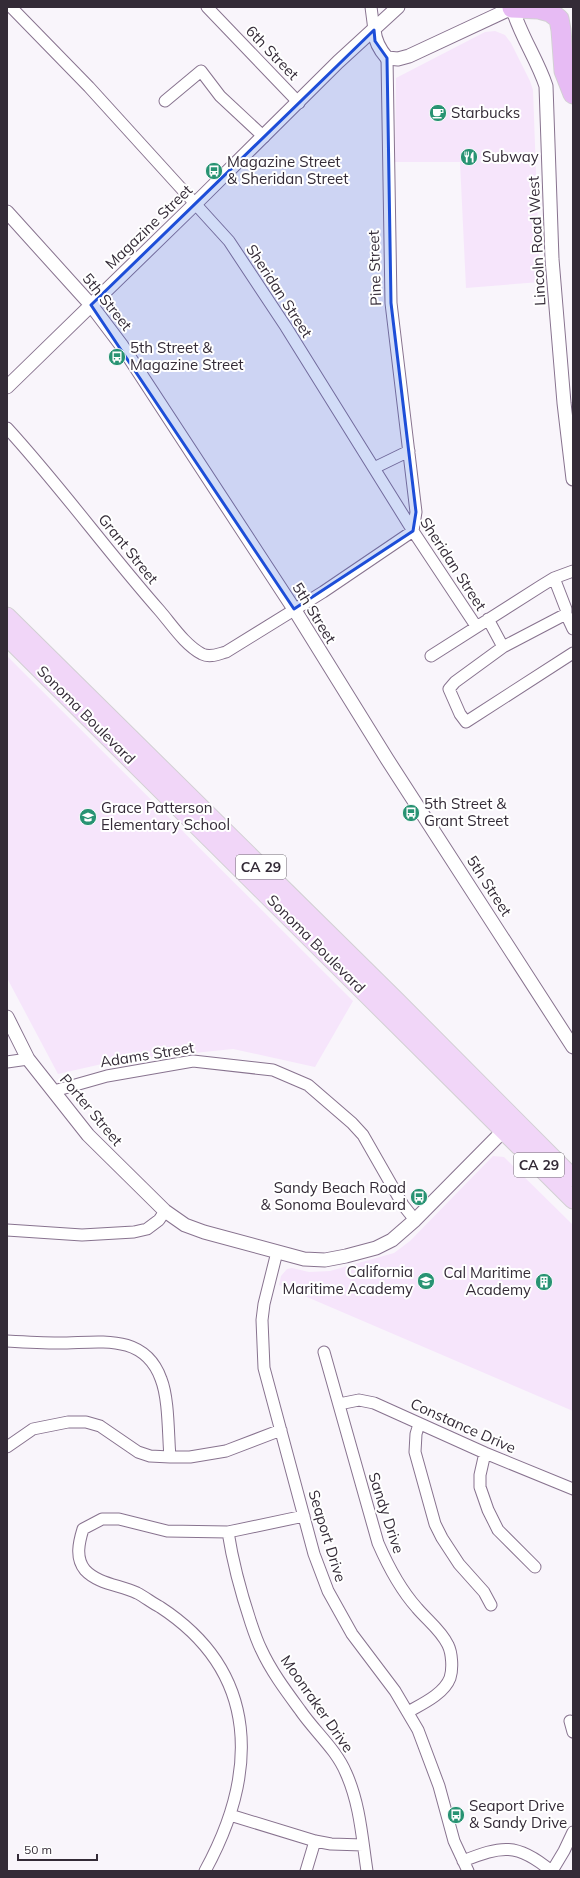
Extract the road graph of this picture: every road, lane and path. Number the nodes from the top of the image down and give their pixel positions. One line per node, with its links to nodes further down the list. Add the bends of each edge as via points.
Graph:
1 (11, 7): 12 (street, Sheridan Street, via 89,87)
2 (207, 7): 10 (street, 6th Street)
3 (371, 7): 6 (street)
4 (398, 7): 6 (street, Magazine Street)
5 (513, 7): 7 (street, via 410,56); 8 (highway, via 550,12 559,20 562,30 564,71); 19 (street, Lincoln Road West, via 518,25 540,68 546,86 552,259)
6 (374, 30): 7 (street, via 375,41); 10 (street, Magazine Street, via 338,62)
7 (387, 58): 17 (street, Pine Street, via 391,303)
8 (573, 94)
9 (165, 101): 11 (street, via 201,71 220,96)
10 (299, 103): 11 (street, Magazine Street)
11 (264, 137): 12 (street, Magazine Street)
12 (196, 204): 14 (street, Magazine Street); 18 (street, Sheridan Street, via 229,241)
13 (7, 212): 14 (street, 5th Street)
14 (92, 305): 15 (street, Magazine Street); 23 (street, 5th Street, via 122,346)
15 (7, 387)
16 (7, 428): 23 (street, Grant Street, via 42,467 146,596 190,645 203,654 213,656 226,652)
17 (409, 451): 18 (street); 20 (street, Pine Street, via 416,512)
18 (374, 468): 20 (street, Sheridan Street)
19 (573, 479)
20 (413, 531): 23 (street, Grant Street); 27 (street, Sheridan Street)
21 (573, 571): 22 (street)
22 (554, 578): 24 (street); 26 (street)
23 (294, 610): 34 (street, 5th Street)
24 (566, 614): 28 (street); 30 (street)
25 (7, 616): 38 (main road, Sonoma Boulevard / CA 29)
26 (488, 619): 27 (street); 30 (street)
27 (476, 626): 32 (street)
28 (573, 629)
29 (7, 637): 38 (main road, Sonoma Boulevard / CA 29)
30 (504, 647): 31 (street, via 448,689 466,722)
31 (573, 653)
32 (431, 656)
33 (7, 1017): 35 (street, Porter Street)
34 (573, 1047)
35 (28, 1059): 36 (street); 37 (street, Porter Street)
36 (7, 1062)
37 (54, 1091): 41 (street, Porter Street, via 88,1136); 42 (street, Adams Street, via 107,1076 193,1061 273,1070 308,1085 352,1123 363,1135 403,1205)
38 (509, 1124): 39 (main road, Sonoma Boulevard / CA 29); 40 (main road, Sonoma Boulevard / CA 29); 42 (street, Porter Street)
39 (573, 1178)
40 (573, 1200)
41 (165, 1211): 43 (street, via 159,1220 147,1229 134,1232 82,1235); 44 (street, Porter Street, via 185,1225 204,1232)
42 (415, 1220): 44 (street, Porter Street, via 392,1240 376,1248 346,1256 325,1260)
43 (7, 1230)
44 (277, 1252): 49 (street, Seaport Drive, via 264,1304 262,1342 264,1368)
45 (7, 1341): 52 (street, via 112,1342 132,1346 146,1354 162,1379)
46 (324, 1352): 47 (street, Sandy Drive)
47 (339, 1404): 48 (street, Constance Drive, via 359,1400 374,1403); 58 (street, Sandy Drive, via 370,1518 389,1568 416,1607 443,1636 449,1647 452,1666 450,1678 441,1691)
48 (419, 1424): 51 (street, Constance Drive); 57 (street, via 415,1452 435,1524 459,1564 484,1592)
49 (281, 1430): 52 (street, via 226,1451 190,1457); 54 (street, Seaport Drive)
50 (7, 1447): 52 (street, via 33,1429 68,1422 86,1422 100,1426 138,1452 150,1456)
51 (485, 1453): 53 (street, Constance Drive); 56 (street, via 480,1487 488,1510 498,1530)
52 (170, 1457)
53 (573, 1489)
54 (304, 1516): 55 (street); 58 (street, Seaport Drive, via 314,1554 328,1591 352,1634)
55 (228, 1532): 59 (street, via 167,1531 119,1519 102,1519 83,1529 78,1543 84,1569 102,1581 138,1593 180,1620 208,1648 226,1678 235,1702 242,1741 239,1782); 62 (street, Moonraker Drive, via 234,1567 260,1648 305,1719 325,1739 344,1769 357,1804)
56 (535, 1567)
57 (491, 1605)
58 (408, 1712): 63 (street, Seaport Drive, via 429,1757 454,1841)
59 (230, 1815): 61 (street); 64 (street)
60 (573, 1832): 67 (street)
61 (315, 1841): 62 (street); 65 (street)
62 (363, 1845): 66 (street, Moonraker Drive)
63 (465, 1866): 67 (street, via 489,1851 505,1848 535,1857)
64 (205, 1871)
65 (306, 1871)
66 (367, 1871)
67 (552, 1871)

